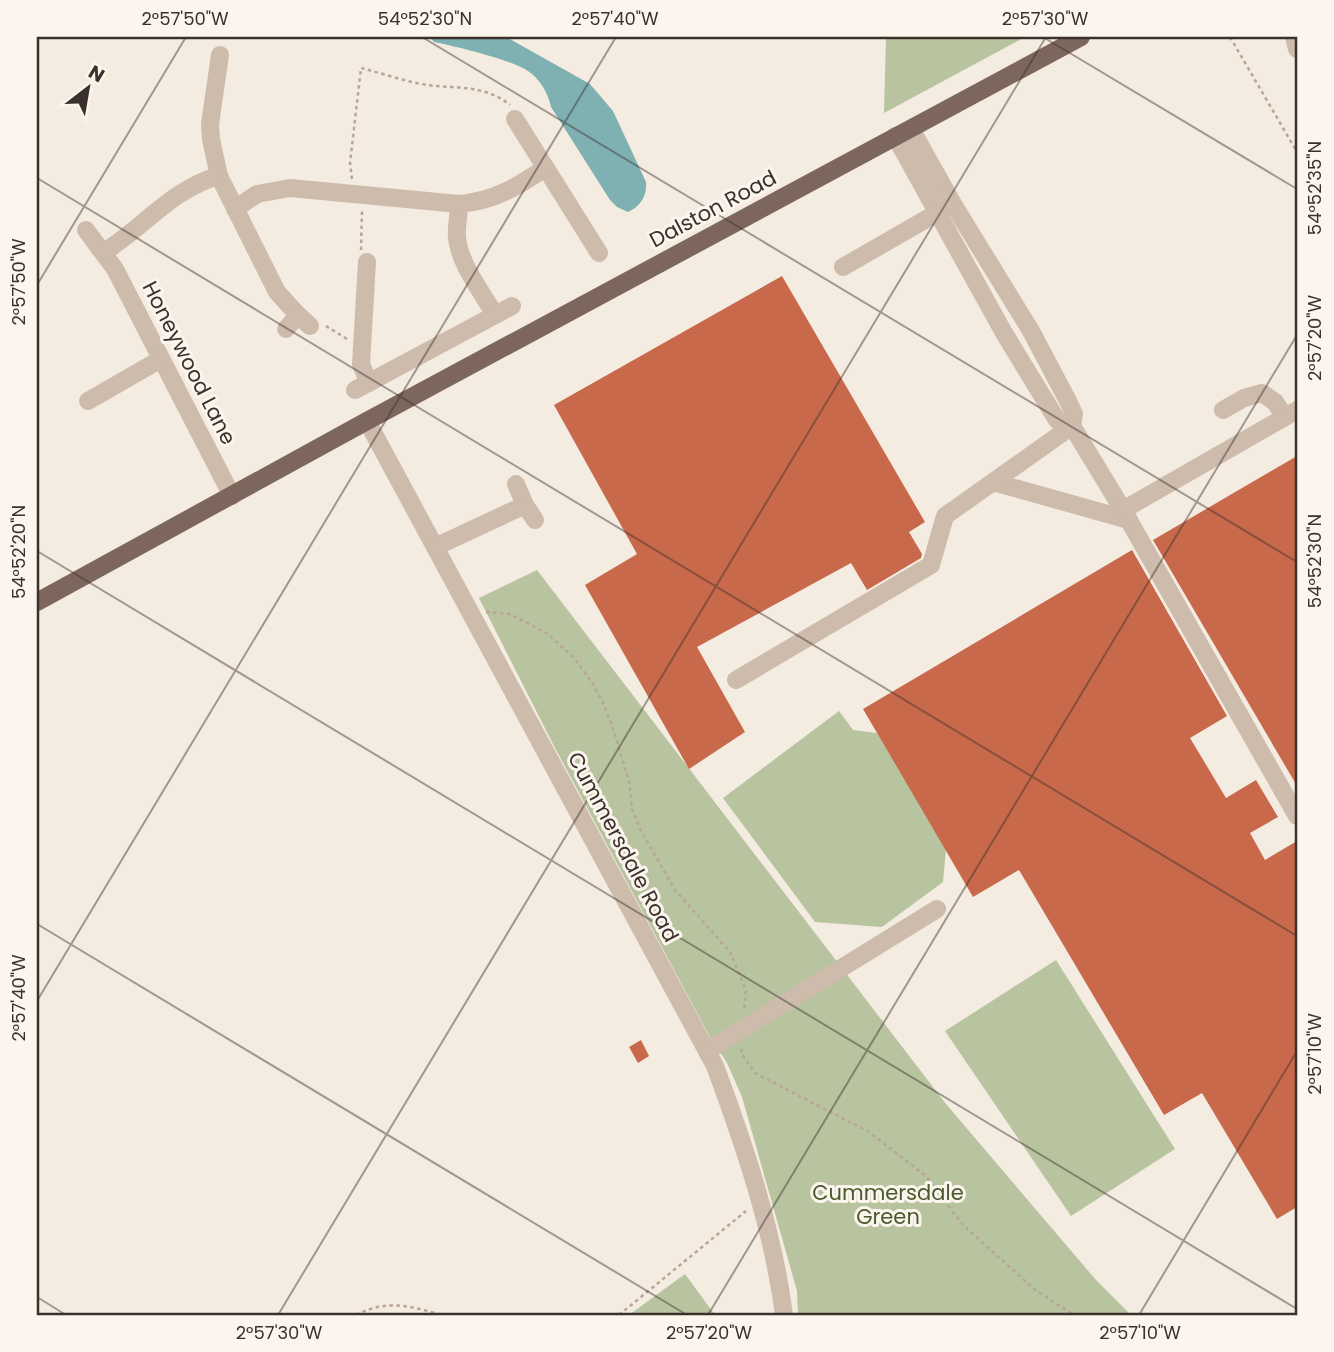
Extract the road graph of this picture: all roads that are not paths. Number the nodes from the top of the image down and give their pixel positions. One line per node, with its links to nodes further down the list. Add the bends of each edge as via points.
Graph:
1 (1081, 37): 6 (main road, Dalston Road)
2 (1294, 37): 3 (street)
3 (1297, 49)
4 (220, 55): 8 (street, via 210,124)
5 (515, 119): 7 (street)
6 (903, 133): 10 (street); 24 (main road, Dalston Road)
7 (545, 169): 9 (street, via 498,197); 14 (street)
8 (219, 176): 11 (street); 13 (street, via 171,199)
9 (459, 204): 11 (street, via 290,188 257,194); 18 (street, via 461,252)
10 (946, 208): 16 (street); 25 (street, via 1031,331 1074,414)
11 (235, 209): 19 (street)
12 (86, 230): 13 (street, Honeywood Lane)
13 (104, 252): 20 (street, Honeywood Lane)
14 (599, 253)
15 (367, 262): 18 (street, via 362,386)
16 (843, 267)
17 (512, 306): 18 (street)
18 (495, 315)
19 (298, 324)
20 (161, 359): 21 (street); 28 (street, Honeywood Lane)
21 (88, 401)
22 (1223, 410): 23 (street, via 1262,393)
23 (1291, 414): 29 (street)
24 (367, 421): 28 (main road, Dalston Road); 30 (street, Cummersdale Road)
25 (1072, 426): 26 (street); 29 (street)
26 (993, 482): 29 (street); 32 (street, via 945,516 931,565)
27 (516, 484): 30 (street, via 530,512)
28 (232, 496): 31 (main road, Dalston Road)
29 (1126, 515): 33 (street)
30 (435, 547): 35 (street, Cummersdale Road)
31 (37, 602)
32 (736, 680)
33 (1297, 816)
34 (937, 909): 35 (street)
35 (707, 1051): 36 (street, Cummersdale Road, via 741,1136 760,1200)
36 (784, 1315)

